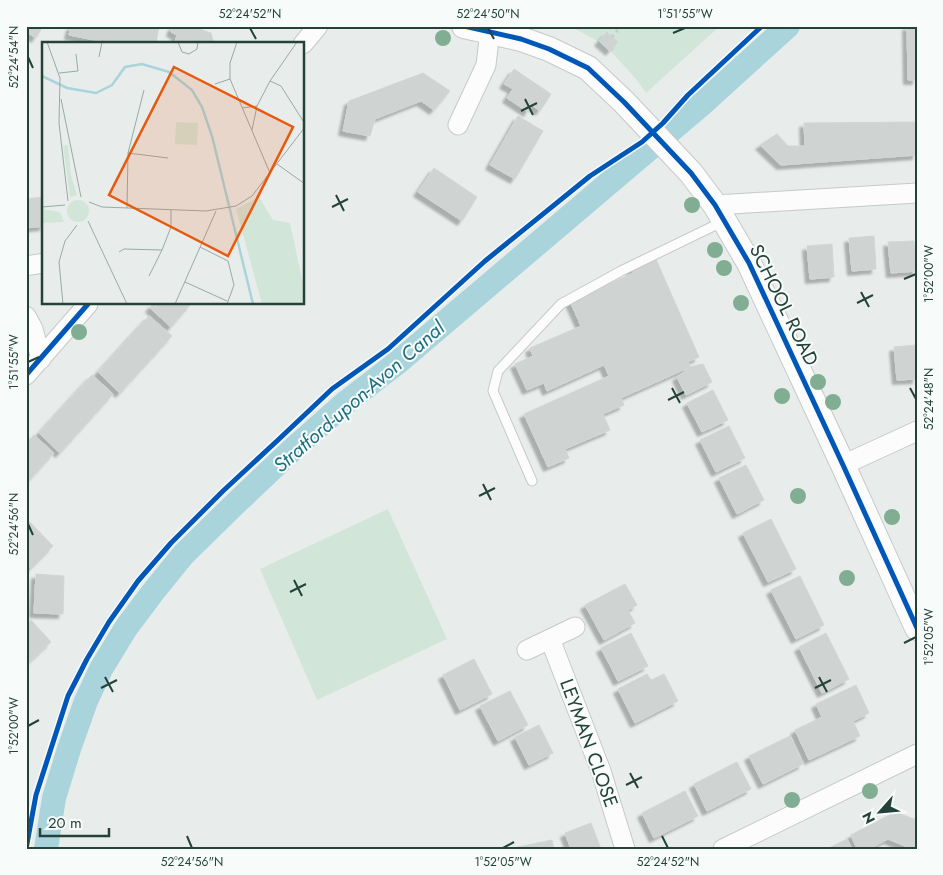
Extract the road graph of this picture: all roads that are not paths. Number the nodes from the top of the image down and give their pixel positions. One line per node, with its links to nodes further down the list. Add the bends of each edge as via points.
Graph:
1 (318, 26): 4 (street)
2 (464, 26): 3 (street, SCHOOL ROAD)
3 (490, 32): 5 (street, via 486,65); 7 (street, SCHOOL ROAD, via 549,49 588,68 691,172)
4 (305, 42)
5 (458, 125)
6 (917, 193): 7 (street)
7 (719, 213): 15 (street, SCHOOL ROAD, via 749,263); 16 (lane, via 561,304 498,371 493,390)
8 (42, 263): 9 (street)
9 (26, 266)
10 (87, 305): 12 (street)
11 (26, 316): 12 (street)
12 (41, 359): 13 (street)
13 (26, 375)
14 (917, 431): 15 (street)
15 (843, 465): 18 (street, SCHOOL ROAD)
16 (532, 481)
17 (575, 627): 19 (street)
18 (917, 628)
19 (550, 639): 20 (street); 22 (street, LEYMAN CLOSE, via 601,771)
20 (526, 650)
21 (917, 754): 23 (street)
22 (625, 849)
23 (723, 849)

